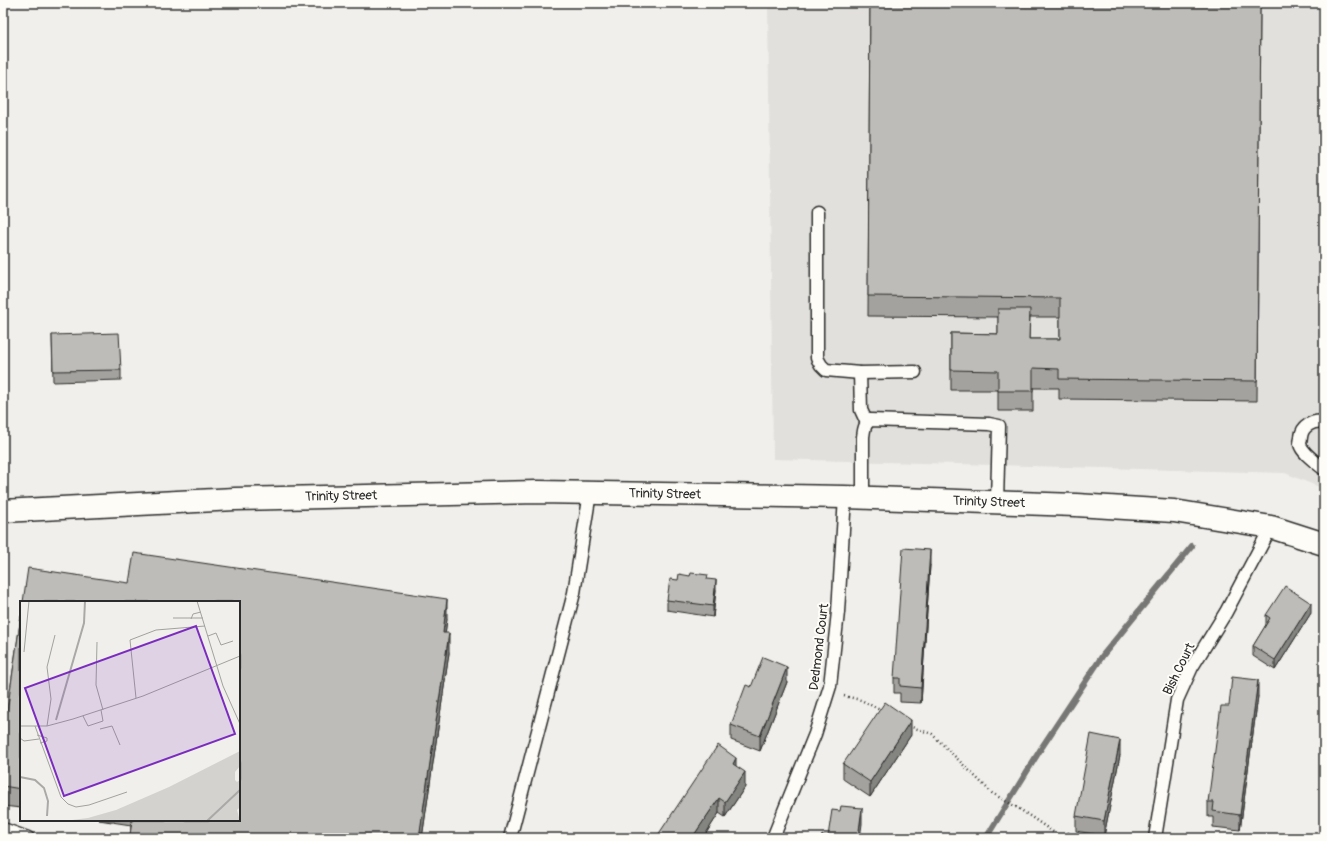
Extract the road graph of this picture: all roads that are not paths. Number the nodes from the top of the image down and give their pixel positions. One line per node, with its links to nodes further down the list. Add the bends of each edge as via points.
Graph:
1 (817, 212): 3 (lane, via 818,358 826,370)
2 (915, 372): 3 (lane)
3 (860, 373): 5 (lane, via 861,410)
4 (1324, 422): 6 (lane, via 1308,424 1301,431 1300,444 1309,457)
5 (867, 423): 8 (lane, Dedmond Court, via 862,437); 9 (lane, via 870,420 999,426)
6 (1324, 469)
7 (590, 493): 8 (street, Trinity Street); 10 (street, Trinity Street, via 235,499); 15 (lane, via 574,593)
8 (854, 498): 9 (street, Trinity Street); 16 (lane, Dedmond Court, via 830,686 815,734)
9 (997, 502): 11 (street, Trinity Street, via 1174,511)
10 (3, 512)
11 (1271, 527): 12 (street, Trinity Street); 17 (lane, Bish Court, via 1226,612 1192,667 1177,700)
12 (1324, 544)
13 (3, 829): 14 (lane)
14 (28, 838)
15 (510, 838)
16 (773, 838)
17 (1156, 838)

